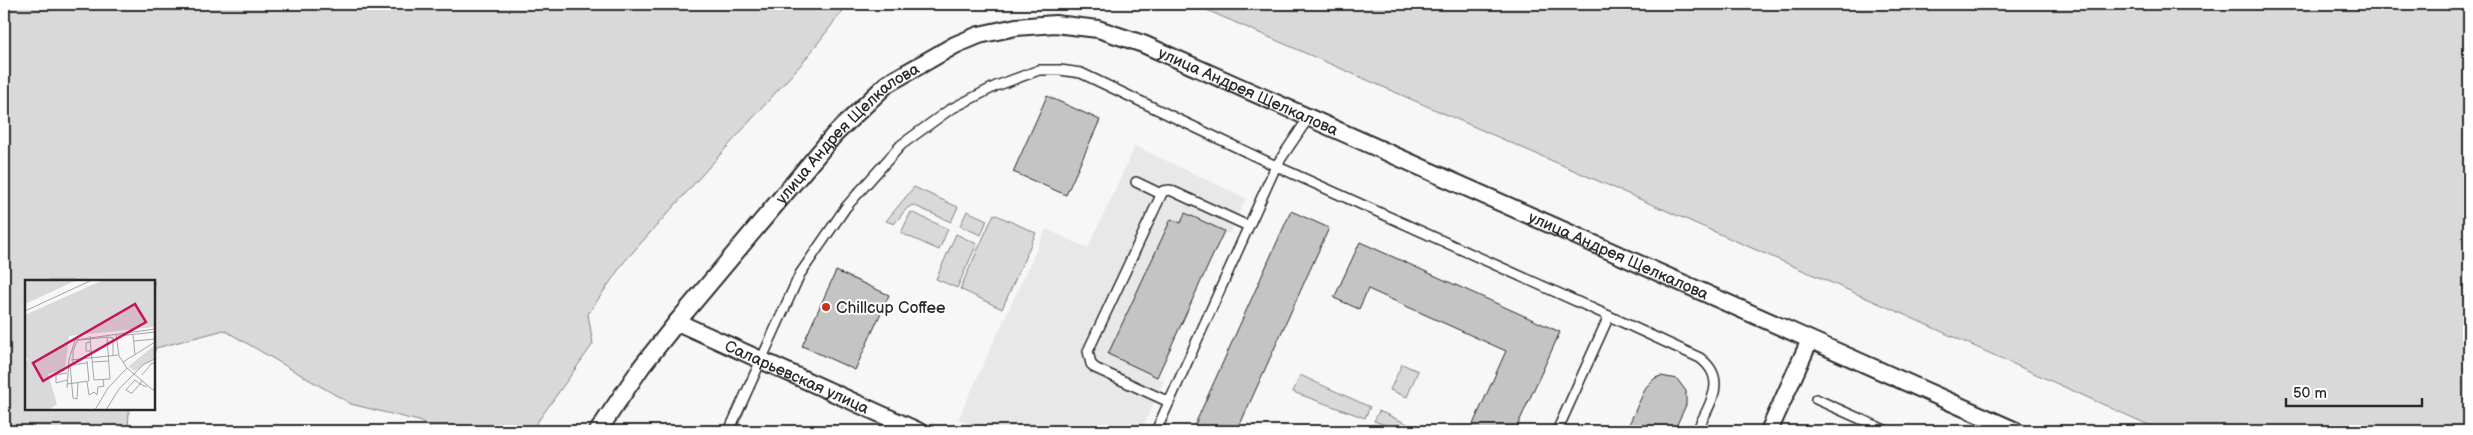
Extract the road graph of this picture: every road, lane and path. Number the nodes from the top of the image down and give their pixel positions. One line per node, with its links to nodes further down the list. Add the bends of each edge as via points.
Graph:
1 (1309, 117): 2 (lane); 7 (street, улица Андрея Щелкалова, via 1143,44 1098,29 1055,24 1016,27 979,35 944,50 887,84 834,135); 8 (street, улица Андрея Щелкалова)
2 (1276, 166): 5 (lane); 6 (lane); 9 (lane, via 1081,73 1039,70 996,86 949,110 901,145 846,207 800,274)
3 (1136, 182): 4 (lane)
4 (1161, 194): 5 (lane, via 1170,190); 11 (lane, via 1088,351 1088,358 1096,368)
5 (1248, 226): 11 (lane)
6 (1609, 316): 16 (lane); 17 (lane, via 1711,366 1716,380 1714,394)
7 (677, 322): 9 (street, Саларьевская улица); 12 (street, улица Андрея Щелкалова, via 642,366)
8 (1810, 340): 18 (street); 20 (street, улица Андрея Щелкалова)
9 (761, 360): 13 (lane); 14 (street, Саларьевская улица)
10 (1816, 399): 19 (lane)
11 (1169, 402): 15 (lane)
12 (598, 431)
13 (729, 431)
14 (918, 431)
15 (1156, 431)
16 (1557, 431)
17 (1697, 431)
18 (1769, 431)
19 (1887, 431)
20 (2016, 431)

